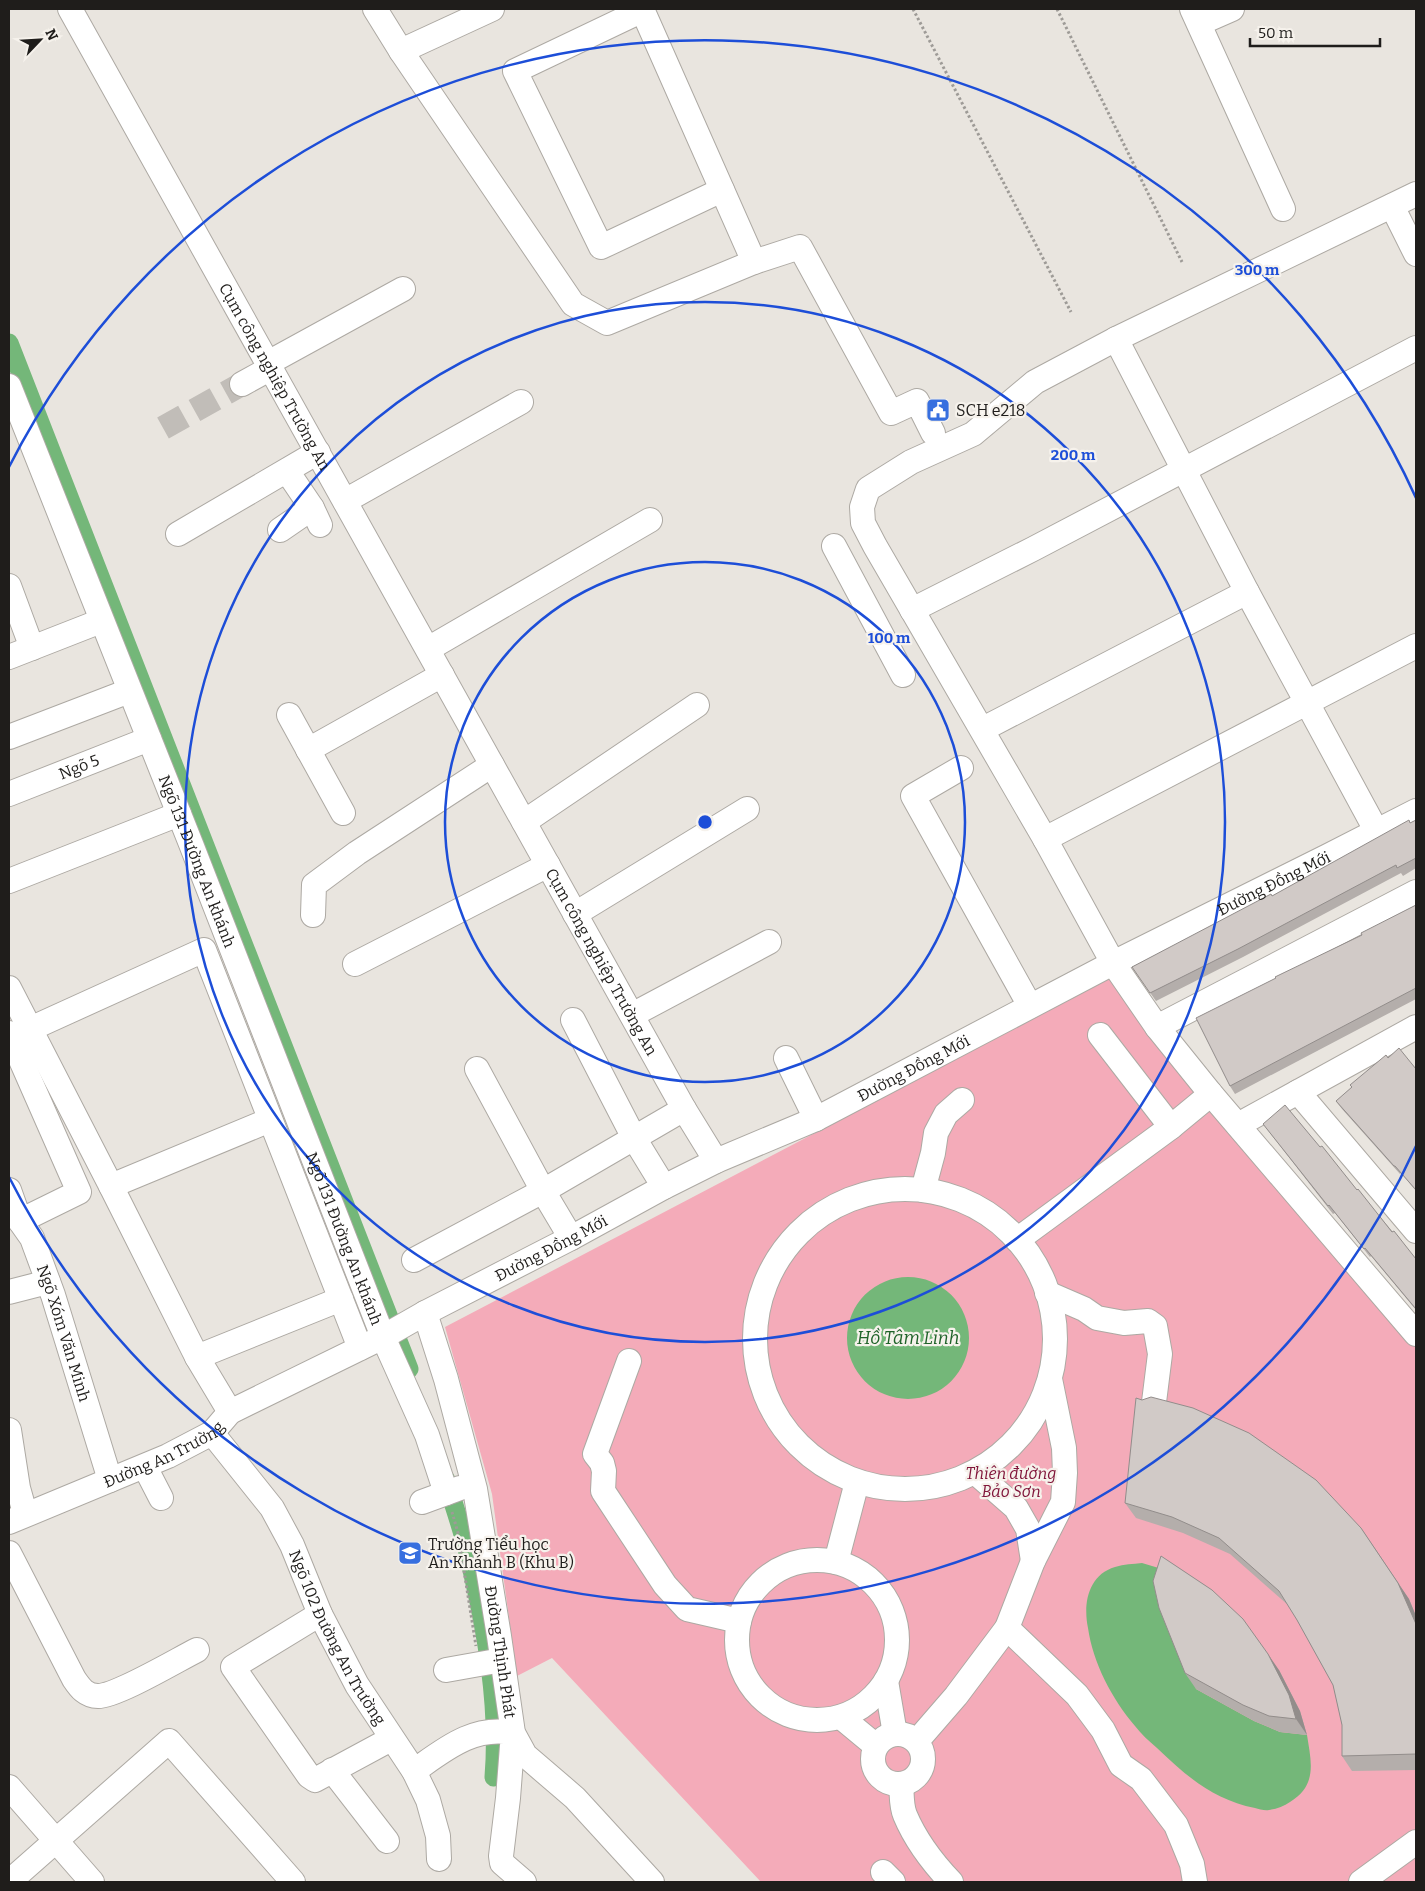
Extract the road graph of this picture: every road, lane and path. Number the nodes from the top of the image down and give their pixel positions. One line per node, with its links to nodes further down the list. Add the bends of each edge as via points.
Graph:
1 (70, 9): 21 (street, Cụm công nghiệp Trường An)
2 (374, 9): 9 (street)
3 (492, 9): 9 (street)
4 (643, 9): 10 (street); 10 (street, via 515,71 601,246)
5 (913, 9): 18 (path)
6 (1057, 9): 16 (path)
7 (1232, 9): 8 (street)
8 (1196, 16): 13 (street)
9 (401, 51): 15 (street, via 573,304 587,314 607,323)
10 (722, 190): 15 (street)
11 (1416, 194): 12 (street)
12 (1392, 206): 14 (street); 19 (street)
13 (1283, 210)
14 (1416, 254)
15 (754, 262): 25 (street, via 800,246 891,413 917,401)
16 (1182, 262)
17 (403, 289): 21 (street)
18 (1071, 312)
19 (1116, 339): 27 (street); 34 (street, via 1035,382 973,434 911,462 868,489 862,507 863,523)
20 (1416, 348): 27 (street)
21 (269, 365): 22 (street); 26 (street, Cụm công nghiệp Trường An)
22 (242, 384)
23 (12, 401): 39 (street, Ngõ 131 Đường An khánh)
24 (521, 402): 29 (street)
25 (933, 434)
26 (318, 452): 28 (street); 29 (street, Cụm công nghiệp Trường An)
27 (1184, 469): 36 (street); 38 (street)
28 (287, 471): 31 (street, via 316,517); 32 (street)
29 (345, 500): 42 (street, Cụm công nghiệp Trường An)
30 (650, 520): 42 (street)
31 (280, 530)
32 (178, 534)
33 (834, 546): 37 (street)
34 (894, 578): 37 (street); 38 (street)
35 (9, 588): 41 (street)
36 (1247, 592): 47 (street); 50 (street)
37 (861, 598): 45 (street)
38 (912, 610): 50 (street)
39 (101, 621): 41 (street); 46 (street, Ngõ 131 Đường An khánh)
40 (1416, 646): 47 (street)
41 (32, 648): 43 (street)
42 (428, 649): 44 (street, Cụm công nghiệp Trường An)
43 (9, 657)
44 (442, 675): 53 (street); 54 (street, Cụm công nghiệp Trường An)
45 (903, 675)
46 (129, 691): 51 (street); 52 (street, Ngõ 131 Đường An khánh)
47 (1309, 703): 62 (street); 63 (street)
48 (697, 705): 61 (street)
49 (289, 715): 53 (street)
50 (983, 729): 63 (street)
51 (9, 737)
52 (149, 739): 56 (street, Ngõ 5); 60 (street, Ngõ 131 Đường An khánh)
53 (308, 750): 59 (street)
54 (488, 757): 61 (street, Cụm công nghiệp Trường An); 68 (street, via 314,884)
55 (961, 768): 73 (street, via 913,796)
56 (9, 794)
57 (747, 809): 67 (street)
58 (1416, 811): 62 (street, Đường Đồng Mới)
59 (342, 813)
60 (178, 814): 65 (street); 106 (street, Ngõ 131 Đường An khánh)
61 (524, 822): 64 (street, Cụm công nghiệp Trường An)
62 (1376, 832): 70 (street, Đường Đồng Mới)
63 (1045, 839): 70 (street)
64 (548, 865): 67 (street, Cụm công nghiệp Trường An); 71 (street)
65 (9, 881)
66 (1416, 892): 76 (street)
67 (575, 914): 74 (street, Cụm công nghiệp Trường An)
68 (313, 915)
69 (769, 942): 74 (street)
70 (1113, 963): 73 (street, Đường Đồng Mới); 76 (street)
71 (355, 964)
72 (9, 988): 77 (street)
73 (1030, 1006): 86 (street, Đường Đồng Mới)
74 (632, 1015): 85 (street, Cụm công nghiệp Trường An)
75 (574, 1020): 90 (street)
76 (1157, 1027): 83 (street)
77 (20, 1031): 87 (street, via 204,950); 92 (street); 97 (street, via 79,1192)
78 (1100, 1035): 89 (street)
79 (1413, 1035): 82 (street)
80 (786, 1058): 86 (street)
81 (477, 1069): 96 (street)
82 (1298, 1092): 88 (street); 98 (street)
83 (1211, 1094): 88 (street); 89 (street)
84 (962, 1100): 95 (street, via 946,1114 936,1132 934,1153)
85 (684, 1109): 90 (street); 91 (street, Cụm công nghiệp Trường An)
86 (816, 1119): 91 (street, Đường Đồng Mới)
87 (270, 1120): 92 (street); 105 (street)
88 (1238, 1125): 107 (street)
89 (1171, 1127): 100 (street)
90 (634, 1138): 93 (street); 96 (street)
91 (716, 1161): 93 (street, Đường Đồng Mới)
92 (112, 1186): 109 (street)
93 (664, 1187): 99 (street, Đường Đồng Mới)
94 (9, 1190): 97 (street, Ngõ Xóm Văn Minh)
95 (923, 1190): 100 (street, via 973,1205); 119 (street, via 873,1192 853,1198 817,1217 788,1245 770,1274 760,1300 756,1347 761,1381 768,1400 790,1435 804,1450 838,1474)
96 (543, 1191): 99 (street); 101 (street)
97 (20, 1221): 102 (street, Ngõ Xóm Văn Minh, via 32,1238)
98 (1416, 1231)
99 (571, 1238): 106 (street, Đường Đồng Mới)
100 (1017, 1240): 104 (street, via 1032,1260)
101 (414, 1260)
102 (48, 1282): 103 (street); 118 (street, Ngõ Xóm Văn Minh)
103 (9, 1292)
104 (1047, 1293): 111 (street, via 1054,1318 1055,1338); 112 (street, via 1097,1318 1124,1323 1148,1321 1155,1326 1160,1354)
105 (341, 1299): 108 (street); 109 (street)
106 (402, 1326): 108 (street, Đường An Trường); 120 (street, Đường Thịnh Phát, via 446,1378); 121 (street, via 427,1435)
107 (1416, 1334)
108 (360, 1348): 113 (street, Đường An Trường)
109 (197, 1357): 113 (street)
110 (629, 1361): 129 (street, via 594,1454 604,1471 603,1492 665,1585 687,1609)
111 (1050, 1379): 117 (street, via 1023,1434); 126 (street, via 1064,1448 1063,1502)
112 (1154, 1402)
113 (230, 1412): 115 (street, Đường An Trường)
114 (9, 1430): 124 (street, via 18,1488)
115 (212, 1433): 116 (street, Đường An Trường); 128 (street, Ngõ 102 Đường An Trường, via 272,1508 292,1545)
116 (145, 1467): 118 (street, Đường An Trường); 122 (street)
117 (976, 1472): 119 (street, via 957,1481 917,1489 897,1490); 126 (street, via 1016,1508 1028,1529)
118 (110, 1480): 124 (street, Đường An Trường)
119 (856, 1482): 127 (street)
120 (473, 1484): 121 (street); 132 (street, Đường Thịnh Phát)
121 (447, 1493): 123 (street); 132 (path)
122 (161, 1498)
123 (422, 1502)
124 (17, 1518)
125 (9, 1553): 131 (street, via 83,1692 98,1696 115,1692)
126 (1033, 1561): 130 (street)
127 (836, 1562): 129 (street, via 807,1560 779,1569 756,1588 747,1600); 134 (street, via 850,1567 874,1584 890,1609 895,1623 896,1653)
128 (320, 1614): 137 (street, Ngõ 102 Đường An Trường, via 357,1685); 139 (street, Ngõ 102 Đường An Trường, via 233,1667 309,1776 315,1780)
129 (739, 1621): 135 (street, via 738,1657 759,1696 770,1706 797,1718)
130 (1007, 1628): 138 (street, via 956,1696); 154 (street, via 1077,1695 1103,1730 1122,1765 1141,1779 1176,1825 1192,1864)
131 (197, 1650)
132 (490, 1662): 133 (street); 136 (street, Đường Thịnh Phát)
133 (446, 1670)
134 (886, 1680): 135 (street, via 867,1703); 138 (street)
135 (841, 1717): 138 (street)
136 (503, 1732): 140 (street, via 457,1740); 149 (street, Đường Thịnh Phát, via 575,1798); 153 (street, via 508,1798 501,1856 502,1863)
137 (391, 1739): 139 (street, Ngõ 102 Đường An Trường); 140 (street, Ngõ 102 Đường An Trường)
138 (896, 1740): 141 (street, via 923,1756 916,1777); 141 (street, via 873,1762 886,1781)
139 (332, 1770): 144 (street)
140 (414, 1771): 146 (street, via 428,1800 438,1836)
141 (902, 1784): 147 (street, via 904,1813)
142 (9, 1787): 143 (street)
143 (56, 1841): 150 (street); 151 (street); 152 (street, via 169,1741)
144 (387, 1841)
145 (1416, 1842): 148 (street)
146 (439, 1859)
147 (941, 1879)
148 (1372, 1879)
149 (647, 1880)
150 (10, 1882)
151 (92, 1882)
152 (293, 1882)
153 (524, 1882)
154 (1195, 1882)

